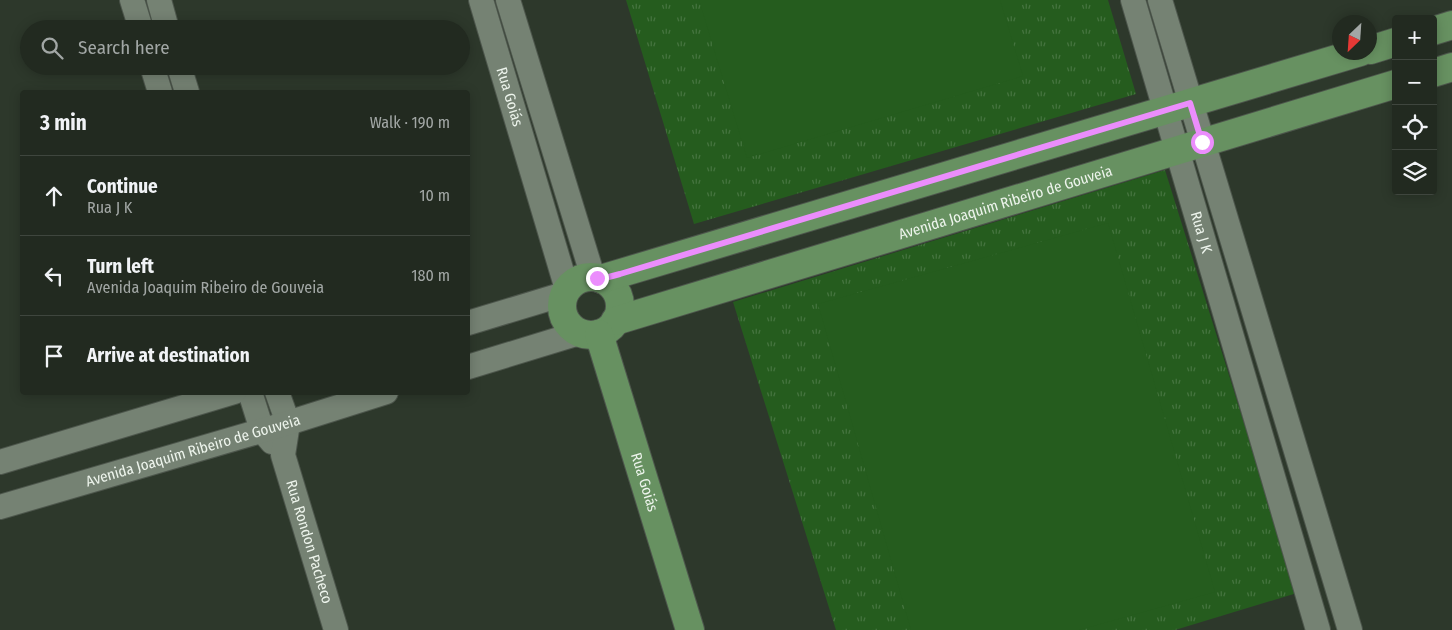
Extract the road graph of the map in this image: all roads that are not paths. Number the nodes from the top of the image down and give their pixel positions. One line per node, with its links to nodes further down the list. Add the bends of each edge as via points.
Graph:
1 (132, 0): 7 (street)
2 (158, 0): 8 (street)
3 (481, 0): 14 (street, Rua Goiás)
4 (508, 0): 11 (street, Rua Goiás)
5 (1133, 0): 23 (street, Rua J K)
6 (1160, 0): 23 (street, Rua J K)
7 (138, 20)
8 (164, 20)
9 (1452, 26): 10 (main road)
10 (1437, 30)
11 (521, 42): 14 (street, Rua Goiás); 25 (street, Rua Goiás)
12 (1392, 43): 13 (main road)
13 (1377, 48)
14 (495, 50): 26 (street, Rua Goiás)
15 (1334, 60): 23 (main road)
16 (1452, 67): 17 (main road)
17 (1437, 72)
18 (155, 75): 21 (street)
19 (181, 75): 22 (street)
20 (1392, 85): 24 (main road, Avenida Joaquim Ribeiro de Gouveia)
21 (159, 90)
22 (185, 90)
23 (1178, 107): 24 (street, Rua J K); 25 (main road)
24 (1190, 146): 28 (main road, Avenida Joaquim Ribeiro de Gouveia); 37 (street, Rua J K); 39 (street, Rua J K)
25 (597, 278): 26 (main road, via 578,280); 28 (main road, via 608,283 618,297 619,313)
26 (566, 292): 27 (street); 28 (main road, via 562,301 564,316 572,329)
27 (470, 322)
28 (598, 329): 29 (street, Avenida Joaquim Ribeiro de Gouveia); 42 (main road, Rua Goiás)
29 (470, 366)
30 (224, 395): 38 (street)
31 (251, 395): 35 (street, Rua Rondon Pacheco)
32 (279, 395): 34 (street, Rua Rondon Pacheco)
33 (377, 395): 34 (street, Avenida Joaquim Ribeiro de Gouveia)
34 (288, 423): 35 (street, Avenida Joaquim Ribeiro de Gouveia); 36 (street, Rua Rondon Pacheco)
35 (262, 430): 36 (street, Rua Rondon Pacheco); 40 (street, Avenida Joaquim Ribeiro de Gouveia)
36 (283, 455): 41 (street, Rua Rondon Pacheco)
37 (1297, 455): 39 (street); 44 (street, Rua J K)
38 (0, 462)
39 (1269, 465): 43 (street, Rua J K)
40 (0, 507)
41 (336, 630)
42 (690, 630)
43 (1318, 630)
44 (1350, 630)

